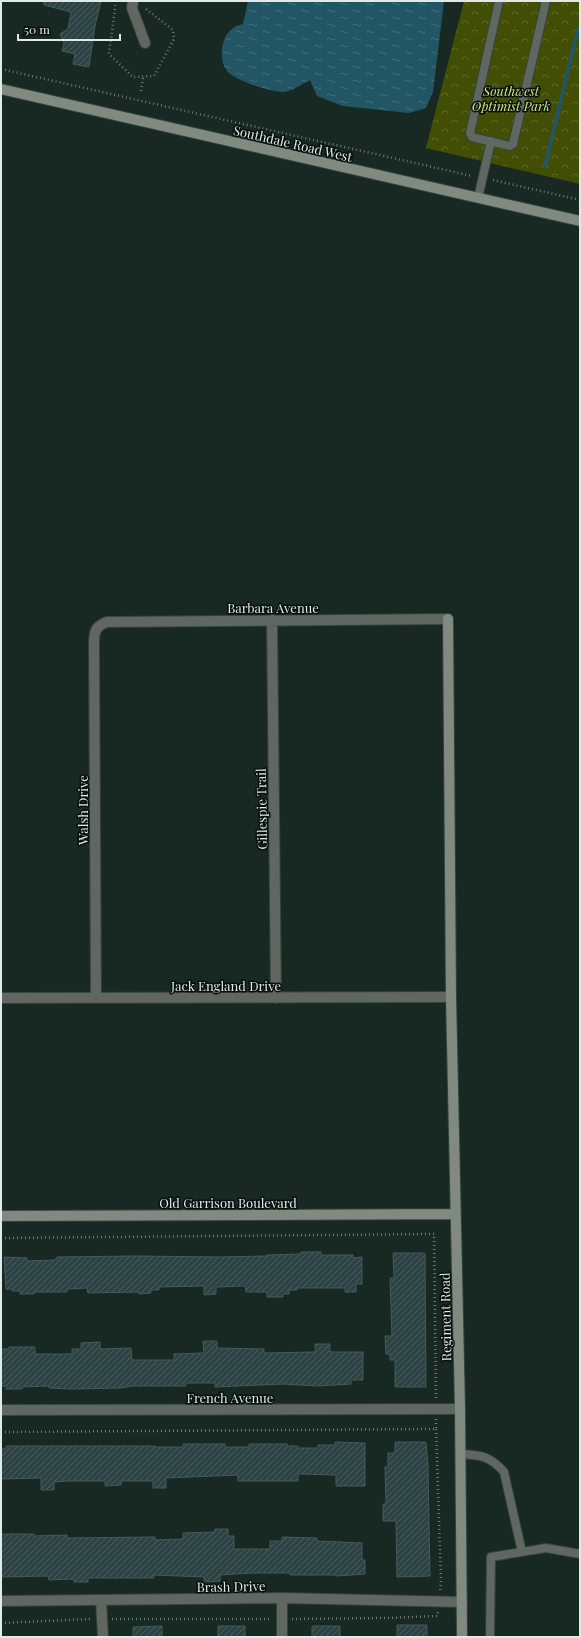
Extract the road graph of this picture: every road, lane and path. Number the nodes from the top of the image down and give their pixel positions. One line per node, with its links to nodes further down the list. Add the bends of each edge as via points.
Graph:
1 (133, 1): 4 (street, via 132,8)
2 (499, 1): 9 (lane, via 470,133 472,137)
3 (546, 1): 9 (lane, via 514,144 510,146)
4 (145, 43)
5 (1, 69): 10 (path)
6 (143, 76): 8 (path)
7 (1, 89): 11 (street, Southdale Road West)
8 (141, 91)
9 (491, 141): 10 (lane)
10 (483, 178): 11 (lane); 12 (path)
11 (478, 198): 13 (street, Southdale Road West)
12 (580, 200)
13 (580, 221)
14 (448, 619): 15 (street, Barbara Avenue); 18 (street, Regiment Road)
15 (272, 620): 16 (street, Barbara Avenue, via 107,622); 20 (street, Gillespie Trail)
16 (99, 625): 17 (street, Walsh Drive, via 94,633)
17 (96, 997): 19 (street, Jack England Drive); 20 (street, Jack England Drive)
18 (451, 997): 20 (street, Jack England Drive); 21 (street, Regiment Road)
19 (1, 998)
20 (276, 998)
21 (455, 1214): 22 (street, Old Garrison Boulevard); 25 (street, Regiment Road)
22 (1, 1216)
23 (1, 1238): 24 (path, via 434,1234)
24 (436, 1399)
25 (460, 1409): 26 (street, French Avenue); 30 (street, Regiment Road)
26 (1, 1410)
27 (436, 1414): 28 (path)
28 (436, 1429): 29 (path); 33 (path, via 441,1581)
29 (1, 1432)
30 (460, 1454): 31 (lane, via 482,1455 496,1463 504,1472); 37 (street, Regiment Road)
31 (522, 1552): 32 (lane, via 546,1548); 47 (lane, via 491,1557)
32 (580, 1554)
33 (439, 1595)
34 (282, 1598): 35 (street, Brash Drive); 37 (street, Brash Drive); 45 (street)
35 (102, 1600): 36 (street, Brash Drive); 44 (street)
36 (1, 1601)
37 (462, 1602): 46 (street, Regiment Road)
38 (438, 1609): 42 (path, via 437,1616)
39 (98, 1619): 43 (path)
40 (106, 1619): 41 (path)
41 (278, 1619)
42 (286, 1619)
43 (1, 1622)
44 (103, 1637)
45 (282, 1637)
46 (462, 1637)
47 (490, 1637)

